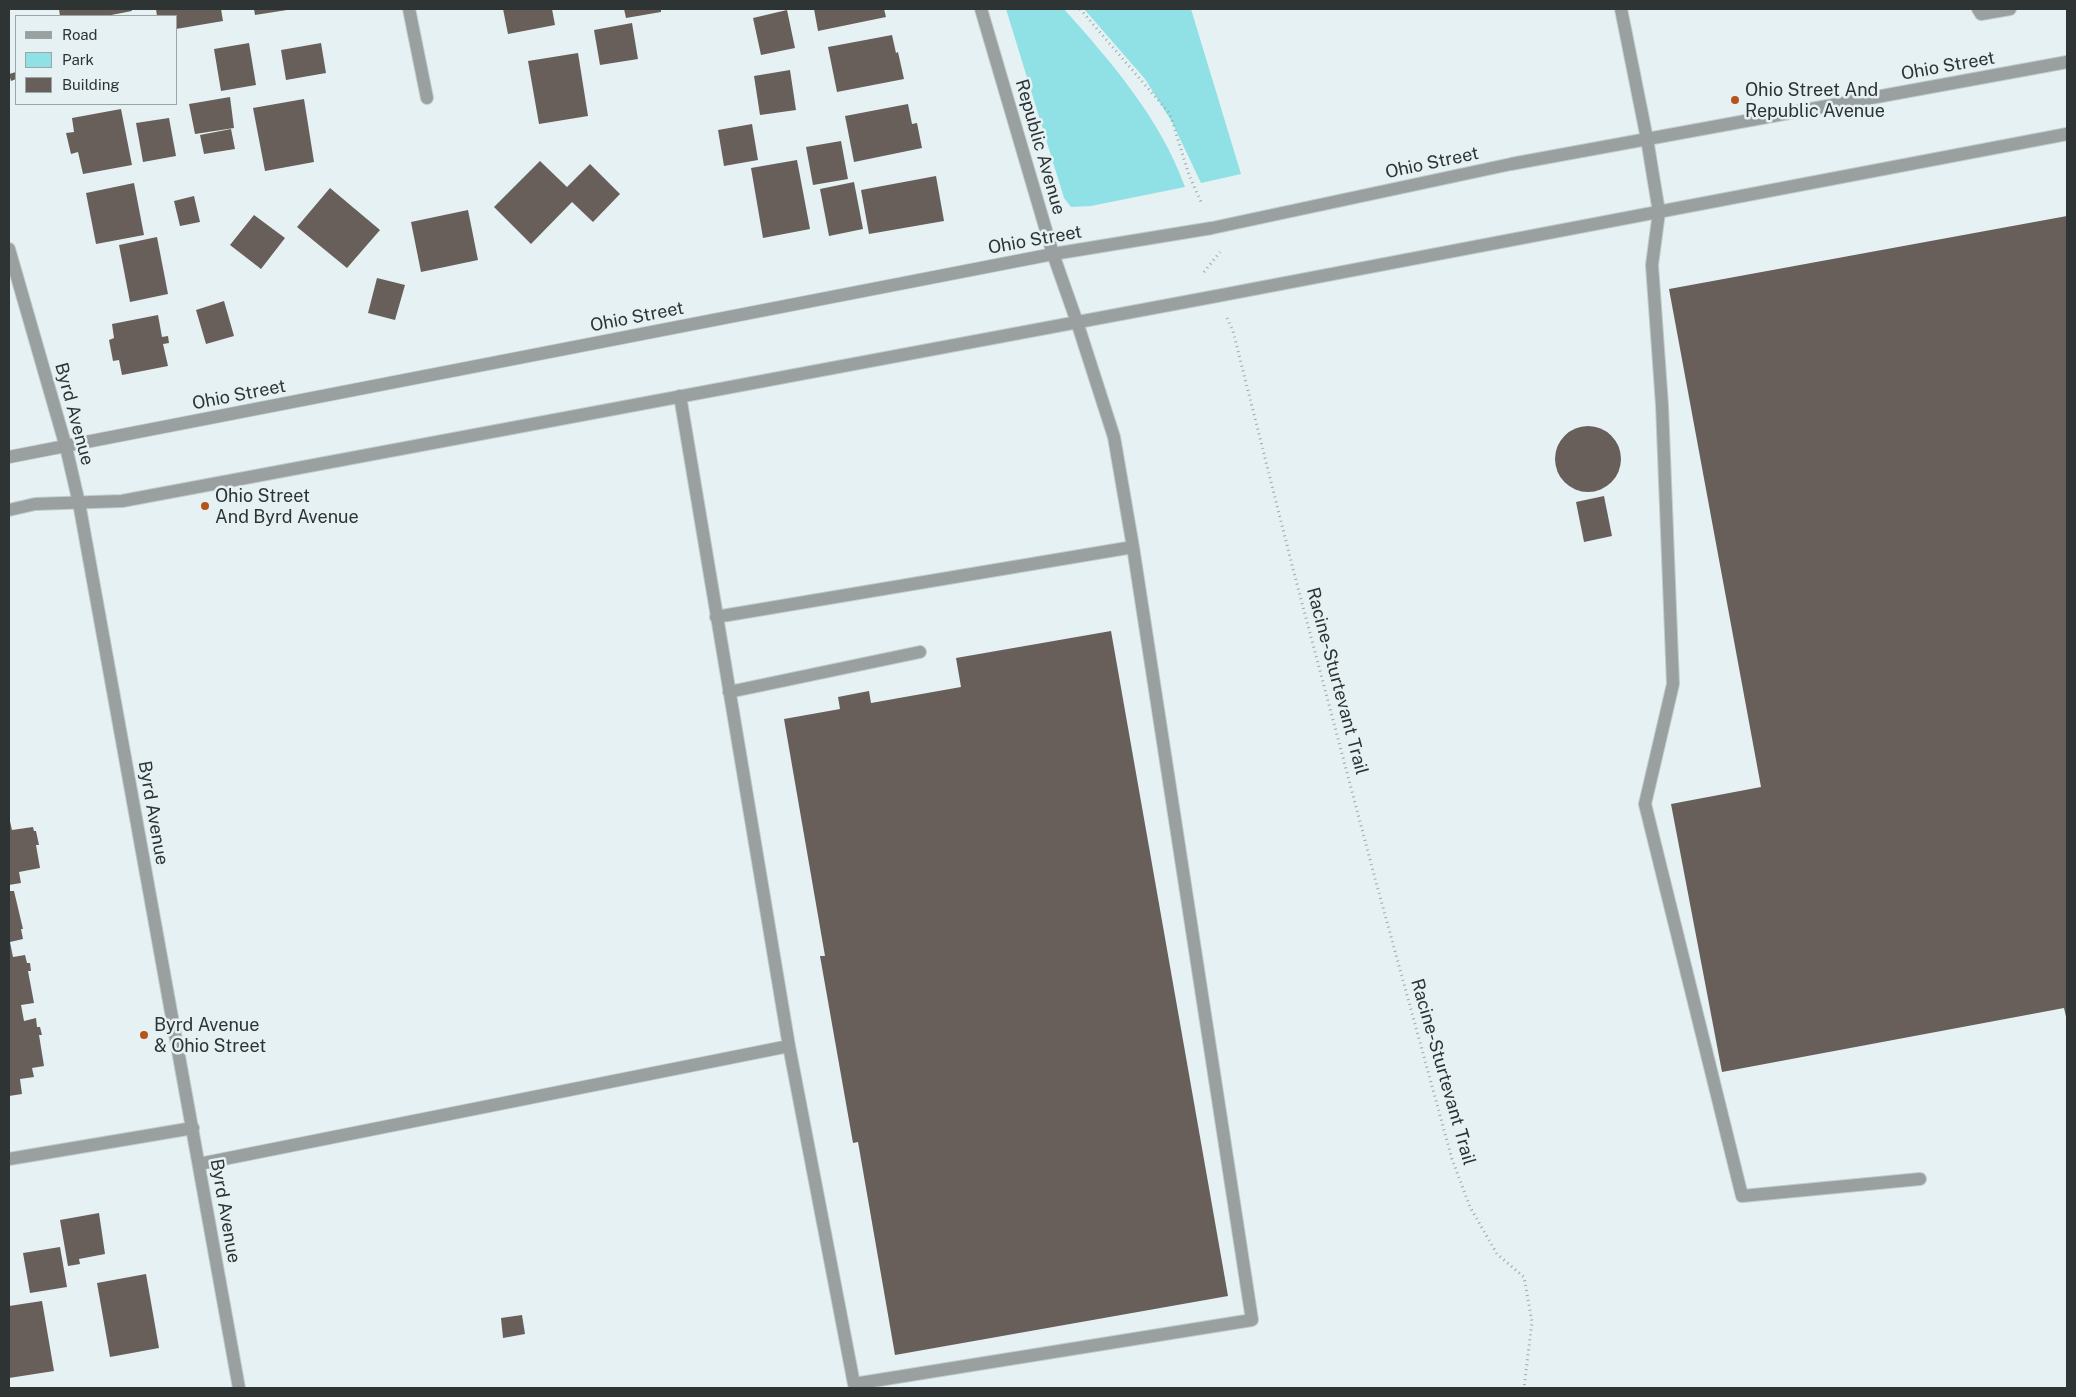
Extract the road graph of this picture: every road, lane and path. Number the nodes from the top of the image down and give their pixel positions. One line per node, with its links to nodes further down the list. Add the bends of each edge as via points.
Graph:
1 (409, 9): 8 (street)
2 (981, 9): 14 (street, Republic Avenue)
3 (1080, 9): 12 (path, Racine-Sturtevant Trail, via 1170,114 1189,175)
4 (1621, 9): 10 (street)
5 (1978, 9): 6 (street, via 1981,14)
6 (2010, 9)
7 (2067, 62): 10 (street, Ohio Street)
8 (427, 98)
9 (2067, 134): 11 (street)
10 (1647, 139): 11 (street); 12 (street, Ohio Street, via 1511,164)
11 (1659, 212): 15 (street); 30 (street, via 1652,266 1662,405 1673,684 1645,804 1742,1196)
12 (1212, 228): 14 (street, Ohio Street); 15 (path, Racine-Sturtevant Trail, via 1224,247 1204,273)
13 (9, 249): 18 (street, Byrd Avenue)
14 (1053, 254): 16 (street, Republic Avenue); 18 (street, Ohio Street)
15 (1217, 296): 16 (street); 32 (path, Racine-Sturtevant Trail, via 1233,331 1310,636 1452,1159 1470,1207 1497,1254 1524,1277 1532,1322)
16 (1077, 322): 17 (street); 22 (street, Republic Avenue, via 1114,437)
17 (680, 396): 20 (street, via 122,501); 23 (street)
18 (66, 446): 19 (street, Ohio Street); 20 (street, Byrd Avenue)
19 (9, 457)
20 (79, 503): 21 (street, via 35,504); 27 (street, Byrd Avenue)
21 (9, 510)
22 (1133, 547): 23 (street); 26 (street, Republic Avenue, via 1252,1320 854,1384)
23 (716, 617): 25 (street)
24 (920, 652): 25 (street)
25 (729, 692): 26 (street)
26 (789, 1046): 29 (street)
27 (193, 1128): 28 (street); 29 (street, Byrd Avenue)
28 (9, 1159)
29 (199, 1164): 31 (street, Byrd Avenue)
30 (1920, 1179)
31 (239, 1388)
32 (1524, 1388)

